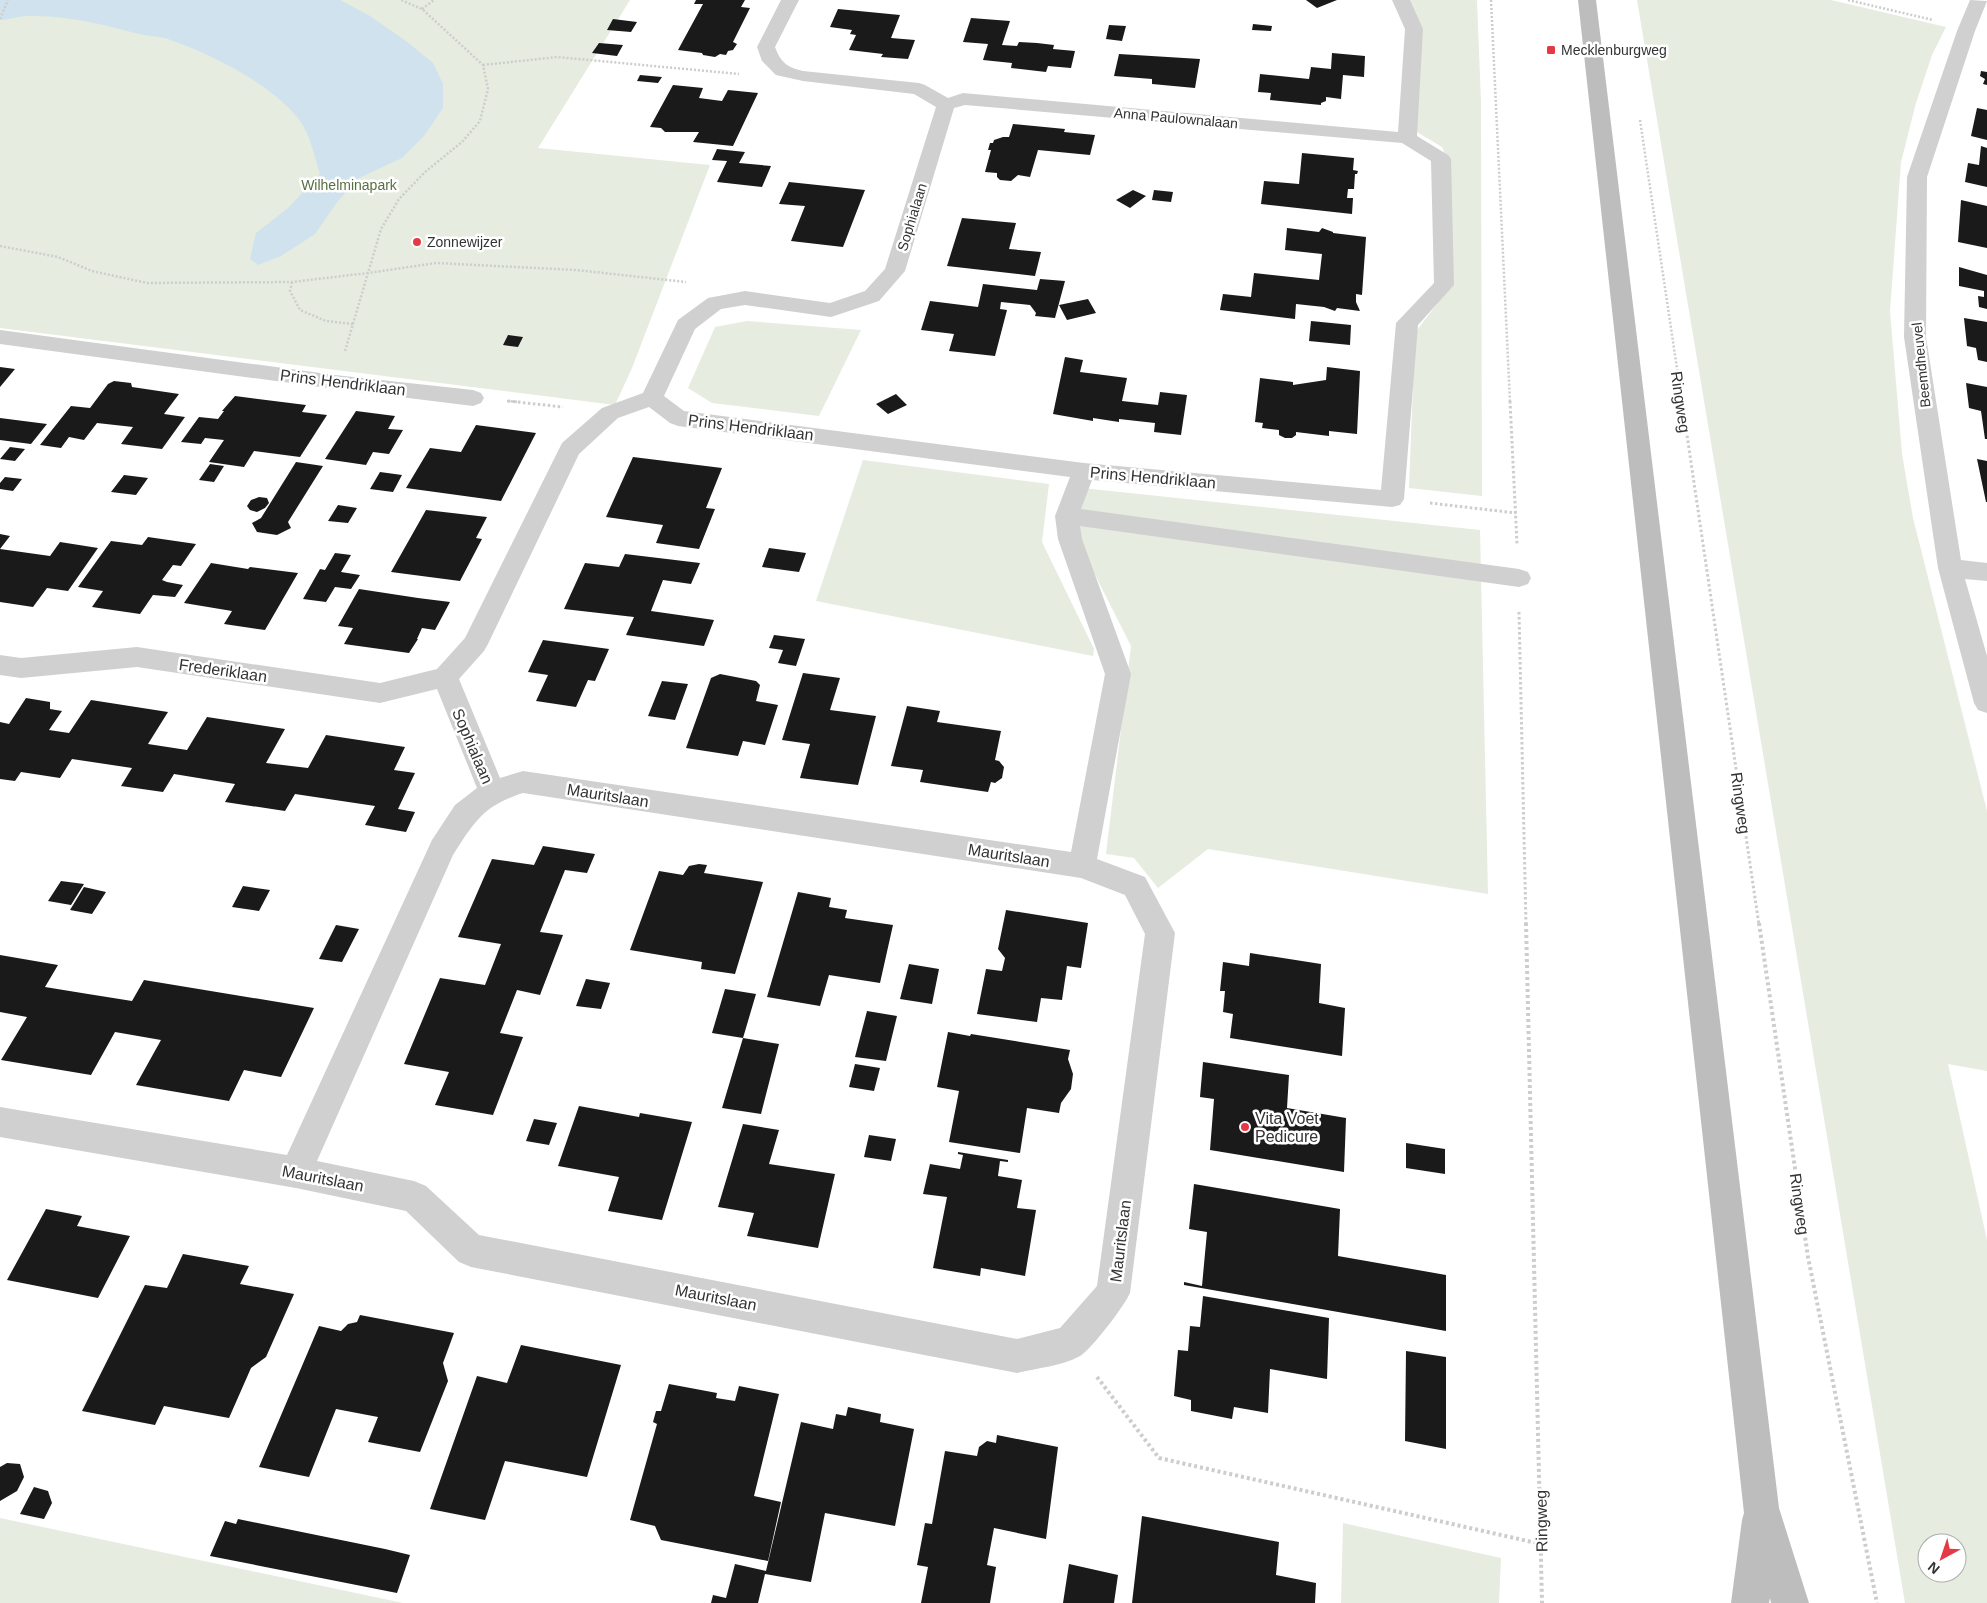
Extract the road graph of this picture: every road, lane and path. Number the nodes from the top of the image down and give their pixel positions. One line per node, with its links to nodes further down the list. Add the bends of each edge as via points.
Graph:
1 (8, 0): 11 (path)
2 (401, 0): 10 (path)
3 (434, 0): 10 (path)
4 (790, 0): 13 (street, via 766,47)
5 (1401, 0): 17 (street, via 1414,29)
6 (1491, 0): 30 (path, Ringweg)
7 (1587, 0): 43 (main road)
8 (1848, 0): 12 (path)
9 (1979, 0): 12 (street, Beemdheuvel)
10 (422, 9): 14 (path)
11 (0, 19)
12 (1977, 30): 32 (street, Beemdheuvel, via 1917,177 1916,337)
13 (772, 62): 14 (path, via 740,74 557,57); 15 (street, via 782,70 803,76 919,89)
14 (483, 64): 19 (path, via 488,89 480,121 462,142 399,199 381,229)
15 (946, 105): 17 (street, Anna Paulownalaan, via 963,99); 22 (street, Sophialaan, via 896,271 872,296 831,310 745,298 714,303)
16 (1640, 118): 48 (path, Ringweg, via 1808,1257)
17 (1407, 138): 29 (street, via 1441,159 1444,285 1407,322)
18 (0, 246): 20 (path, via 148,283)
19 (368, 273): 20 (path); 21 (path); 22 (path, via 436,263 576,270 686,281 677,305)
20 (292, 282): 21 (path, via 290,291 300,310 326,321)
21 (353, 324): 24 (path)
22 (686, 325): 26 (street, Sophialaan)
23 (0, 337): 24 (street, Prins Hendriklaan)
24 (335, 382): 25 (street, Prins Hendriklaan)
25 (473, 398): 27 (path)
26 (652, 398): 27 (street); 28 (street, Prins Hendriklaan, via 678,418)
27 (610, 413): 36 (street, via 570,449 475,644)
28 (1084, 471): 29 (street, Prins Hendriklaan); 31 (street)
29 (1392, 499): 30 (path)
30 (1516, 512): 34 (path, Ringweg)
31 (1067, 516): 34 (street); 39 (street, via 1070,539 1118,674)
32 (1950, 568): 33 (street); 37 (street, Beemdheuvel)
33 (1987, 572)
34 (1519, 578): 44 (path, Ringweg)
35 (0, 665): 36 (street, Frederiklaan, via 21,668 137,657 380,693)
36 (444, 678): 38 (street, Sophialaan)
37 (1987, 703)
38 (492, 792): 39 (street, Mauritslaan, via 523,782); 41 (street, Sophialaan, via 465,813 442,848)
39 (1082, 866): 42 (street, Mauritslaan, via 1135,886 1160,932 1113,1292)
40 (0, 1122): 41 (street, Mauritslaan)
41 (296, 1172): 42 (street, Mauritslaan, via 414,1197 471,1250 1017,1356)
42 (1070, 1343): 44 (path, via 1159,1458)
43 (1761, 1508): 46 (main road); 47 (main road)
44 (1541, 1544): 45 (path, Ringweg)
45 (1542, 1603)
46 (1750, 1603)
47 (1790, 1603)
48 (1877, 1603)

